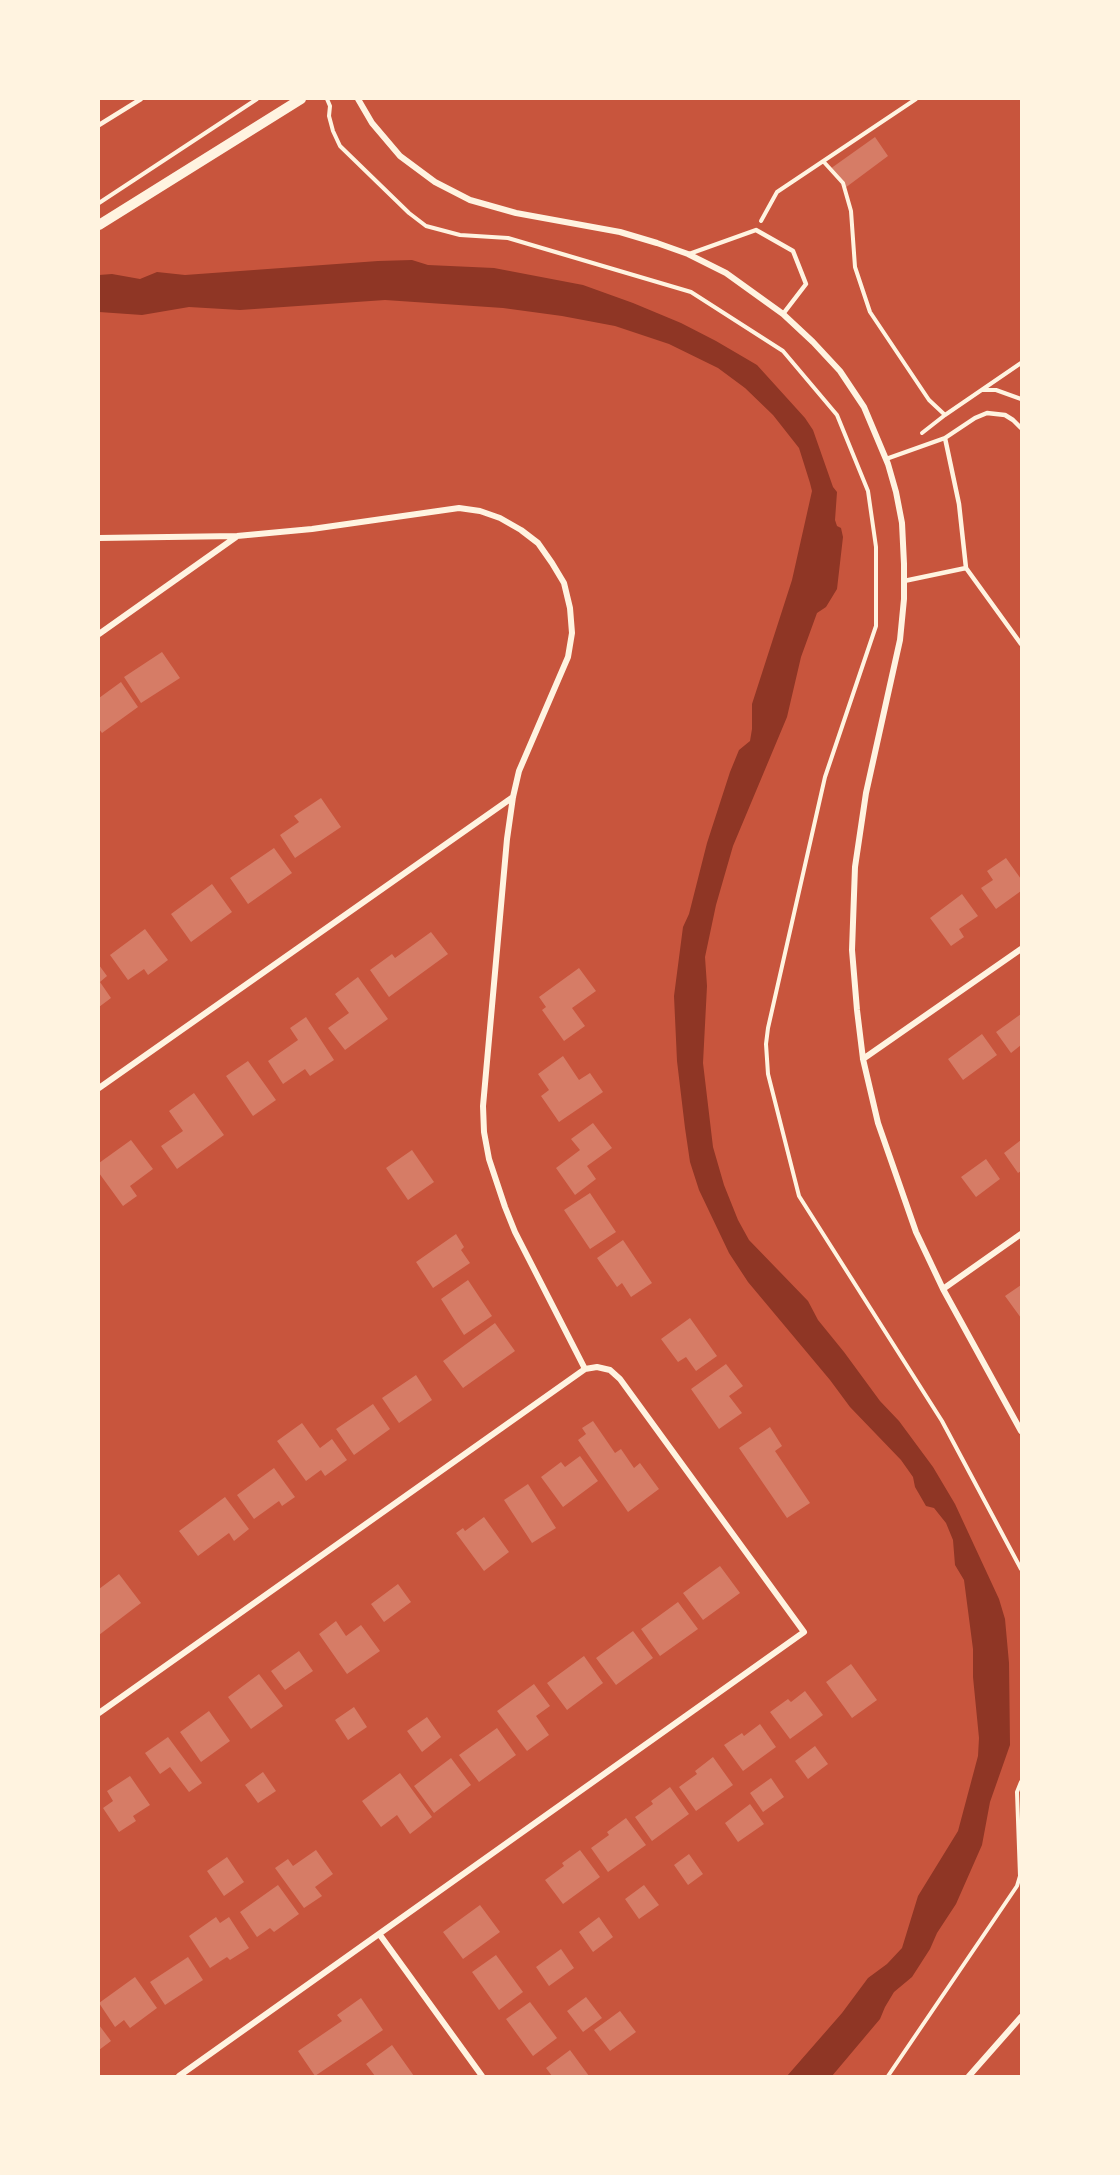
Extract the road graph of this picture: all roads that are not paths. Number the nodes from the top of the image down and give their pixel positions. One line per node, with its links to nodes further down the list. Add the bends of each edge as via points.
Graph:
1 (141, 99): 4 (lane)
2 (301, 99): 5 (street)
3 (358, 99): 6 (street, via 400,156 435,182 470,200 516,213 620,232)
4 (99, 125)
5 (99, 225)
6 (688, 254): 7 (street, via 726,273); 7 (lane, via 756,231 793,251 806,284)
7 (783, 314): 10 (street, via 840,371 864,407)
8 (1021, 429): 9 (lane, via 1005,415 987,413)
9 (945, 438): 10 (lane); 13 (lane, via 959,504)
10 (886, 459): 14 (street, via 902,523)
11 (237, 536): 12 (street); 15 (street); 17 (street, via 459,508 500,518 538,543 564,583 572,633 568,657 519,771)
12 (99, 538)
13 (966, 568): 14 (lane); 16 (lane)
14 (904, 581): 19 (street, via 900,640 866,793 856,858 852,950)
15 (99, 634)
16 (1021, 644)
17 (513, 797): 20 (street); 23 (street, via 483,1106 484,1132 505,1207)
18 (1021, 949): 19 (street)
19 (863, 1059): 22 (street, via 894,1174)
20 (99, 1088)
21 (1021, 1234): 22 (street)
22 (943, 1289): 24 (street)
23 (585, 1369): 25 (street); 26 (street, via 610,1370 620,1379 804,1632)
24 (1021, 1431)
25 (99, 1713)
26 (380, 1935): 28 (street); 29 (street)
27 (1021, 2018): 30 (street)
28 (179, 2076)
29 (482, 2076)
30 (969, 2076)

